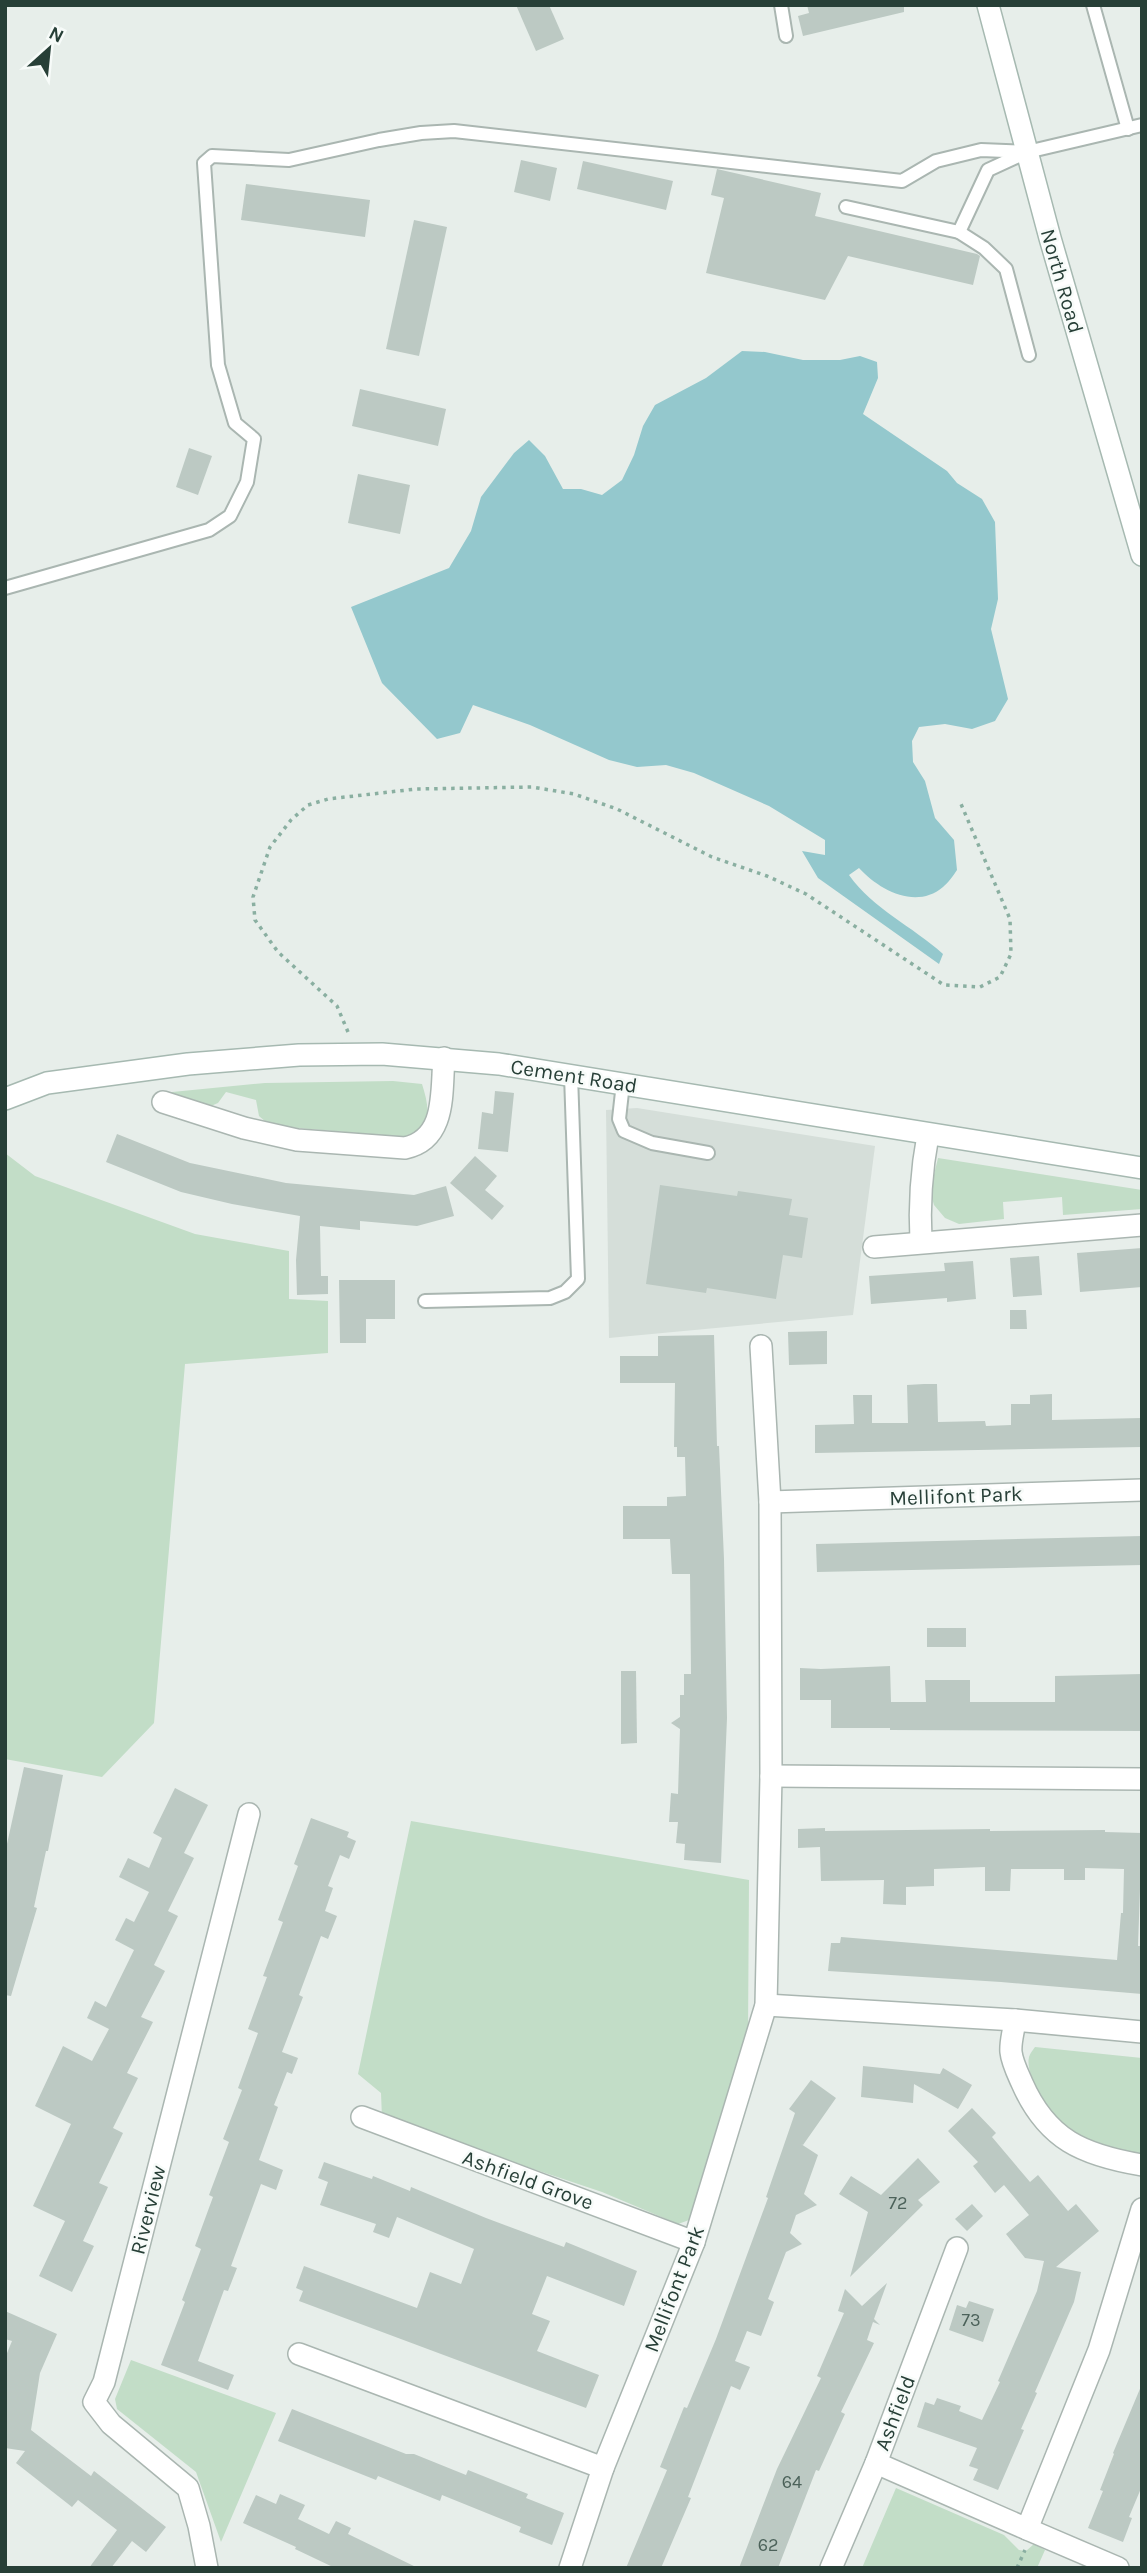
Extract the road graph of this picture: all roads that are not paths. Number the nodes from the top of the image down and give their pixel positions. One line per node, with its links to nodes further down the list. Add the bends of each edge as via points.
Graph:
1 (781, 5): 4 (lane)
2 (988, 5): 7 (street, North Road)
3 (1093, 5): 6 (lane)
4 (786, 36)
5 (1142, 125): 6 (lane)
6 (1128, 129): 7 (lane)
7 (1027, 152): 9 (lane, via 988,170); 11 (street, North Road); 12 (lane, via 981,150 936,160 902,181 454,131 400,136 289,160 212,156 204,163 218,365 235,423 254,439 247,482 230,516 209,530)
8 (846, 207): 9 (lane)
9 (959, 232): 10 (lane, via 1006,269)
10 (1029, 355)
11 (1142, 555)
12 (5, 587)
13 (444, 1058): 14 (street, Cement Road); 16 (street, Cement Road, via 299,1055 188,1064 47,1083); 17 (street, via 436,1126 418,1145 405,1148 297,1140)
14 (571, 1075): 15 (street, Cement Road); 24 (lane, via 578,1279 550,1298)
15 (623, 1083): 18 (street, Cement Road); 19 (lane, via 619,1119 624,1131 652,1143)
16 (5, 1099)
17 (163, 1102)
18 (928, 1135): 20 (street, Cement Road); 22 (street, via 921,1171)
19 (708, 1153)
20 (1142, 1168)
21 (1142, 1225): 22 (street)
22 (921, 1242): 23 (street)
23 (874, 1247)
24 (425, 1301)
25 (761, 1346): 27 (street, Mellifont Park)
26 (1142, 1490): 27 (street, Mellifont Park)
27 (770, 1502): 28 (street, Mellifont Park)
28 (771, 1776): 29 (street); 31 (street, Mellifont Park)
29 (1142, 1779)
30 (249, 1814): 43 (street, Riverview, via 104,2382 94,2402 111,2424 188,2488)
31 (766, 2006): 32 (street); 37 (street, Mellifont Park)
32 (1015, 2020): 33 (street); 35 (street, via 1011,2053 1042,2120 1062,2139)
33 (1142, 2032)
34 (362, 2118): 37 (street, Ashfield Grove)
35 (1142, 2165)
36 (1142, 2209): 42 (street, via 1099,2350)
37 (694, 2242): 41 (street, Mellifont Park)
38 (957, 2248): 40 (street, Ashfield)
39 (299, 2354): 41 (street)
40 (876, 2463): 42 (street, Ashfield); 45 (street)
41 (603, 2468): 44 (street, Mellifont Park)
42 (1027, 2529): 46 (street, Ashfield)
43 (213, 2567)
44 (569, 2568)
45 (831, 2568)
46 (1118, 2568)

